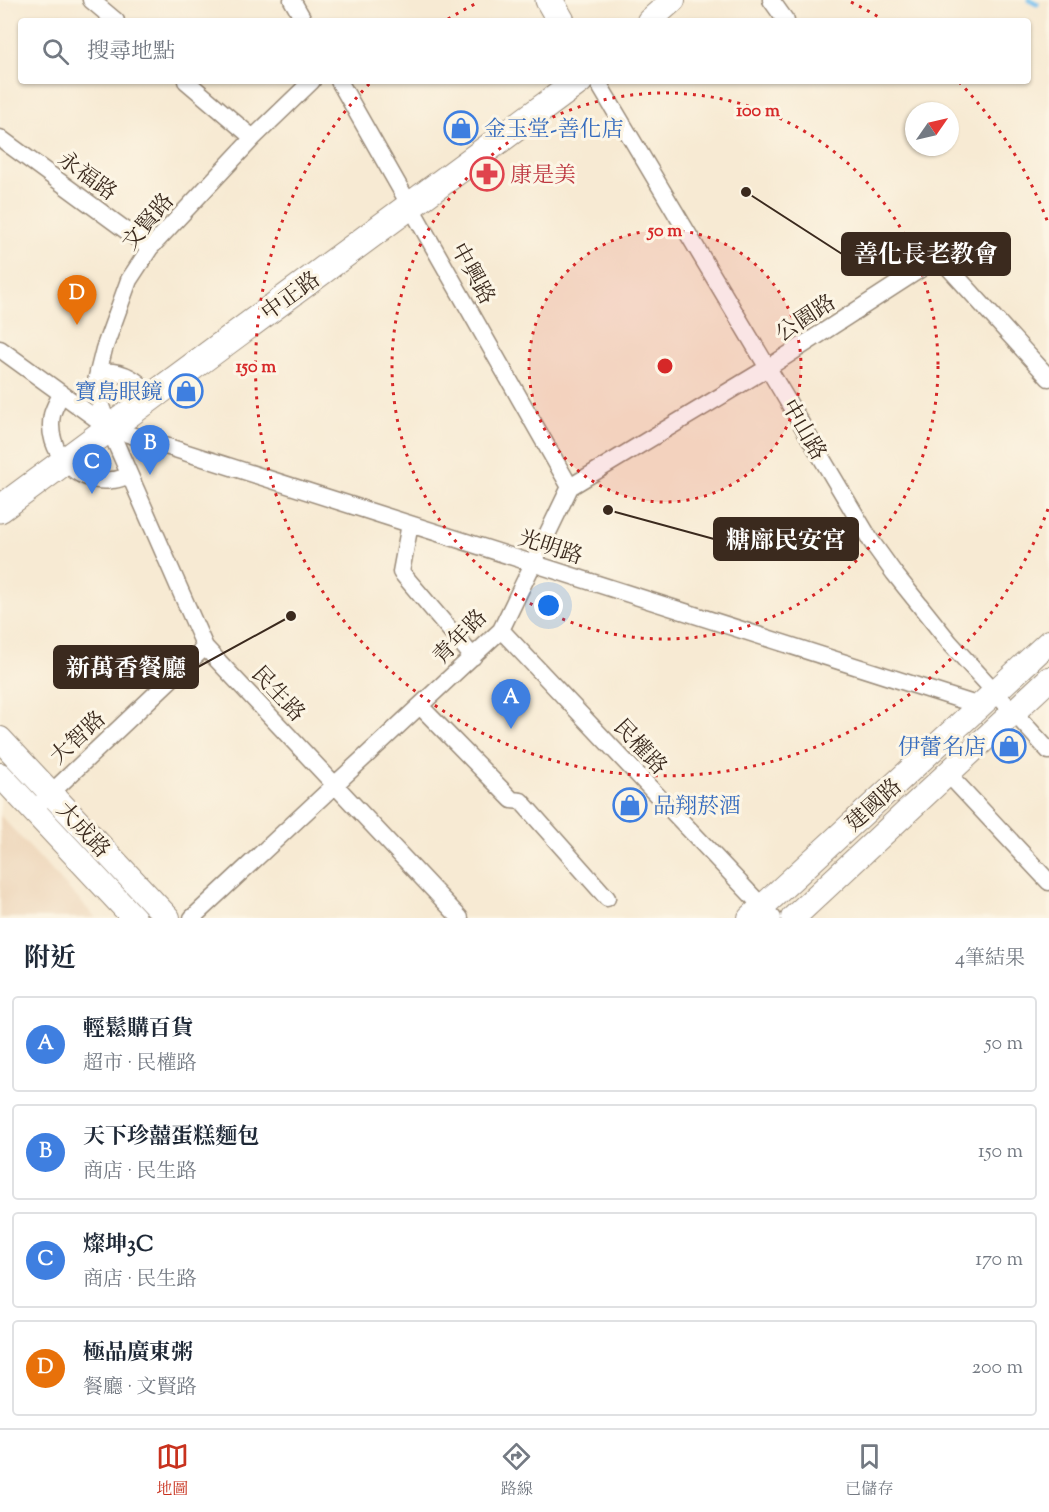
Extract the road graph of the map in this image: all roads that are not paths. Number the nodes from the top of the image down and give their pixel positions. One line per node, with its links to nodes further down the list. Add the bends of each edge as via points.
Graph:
1 (91, 0): 6 (street)
2 (292, 0): 7 (street)
3 (549, 0): 8 (main road)
4 (673, 0): 9 (street)
5 (771, 0): 10 (street)
6 (112, 18)
7 (302, 18)
8 (559, 18)
9 (652, 18)
10 (784, 18)
11 (190, 84): 17 (street)
12 (309, 84): 17 (street, 文賢路)
13 (341, 84): 18 (street, 中興路)
14 (575, 84): 18 (main road, 中正路)
15 (599, 84): 21 (street, 中山路)
16 (0, 138): 19 (street, 永福路)
17 (253, 138): 19 (street, 文賢路)
18 (410, 206): 25 (main road, 中正路); 29 (street, 中興路)
19 (150, 248): 22 (street, 文賢路, via 129,280)
20 (0, 349): 24 (street)
21 (769, 367): 23 (street, 公園路, via 939,257); 29 (street); 38 (street, 中山路, via 871,541 950,643)
22 (98, 372): 25 (street, via 114,371 131,377); 26 (street, 文賢路, via 97,395)
23 (1049, 378)
24 (61, 394): 26 (street); 27 (street, via 51,424 54,443)
25 (152, 396): 26 (main road, 中正路)
26 (109, 428): 27 (main road, 中正路); 28 (street, 民生路); 31 (street, 光明路)
27 (64, 461): 28 (street, via 76,472 94,479); 30 (main road, 中正路)
28 (129, 475): 35 (street, 民生路)
29 (570, 487): 32 (street, 青年路)
30 (0, 509)
31 (410, 524): 32 (street, 光明路); 36 (street, via 401,572)
32 (533, 564): 33 (street, 青年路); 38 (street, 光明路)
33 (501, 630): 36 (street, 青年路); 50 (street, 民權路)
34 (1049, 642): 38 (street, 建國路)
35 (205, 647): 45 (street, 民生路); 46 (street, 大智路)
36 (472, 657): 39 (street, 青年路)
37 (1049, 679): 40 (street, 建國路)
38 (987, 699): 40 (street, 中山路); 50 (street, 建國路)
39 (420, 706): 45 (street, 青年路); 49 (street, via 512,800 520,801)
40 (1014, 713): 42 (street, 中山路); 43 (street, 建國路)
41 (0, 739): 46 (street, 大成路)
42 (1049, 751)
43 (948, 774): 48 (street); 55 (street, 建國路)
44 (0, 775): 47 (street, 大成路)
45 (335, 785): 53 (street, 青年路); 54 (street, 民生路)
46 (50, 793): 47 (street, 大智路); 52 (street, 大成路)
47 (33, 810): 51 (street, 大成路)
48 (1049, 882)
49 (607, 898)
50 (762, 914)
51 (134, 918)
52 (168, 918)
53 (192, 918)
54 (460, 918)
55 (793, 918)

